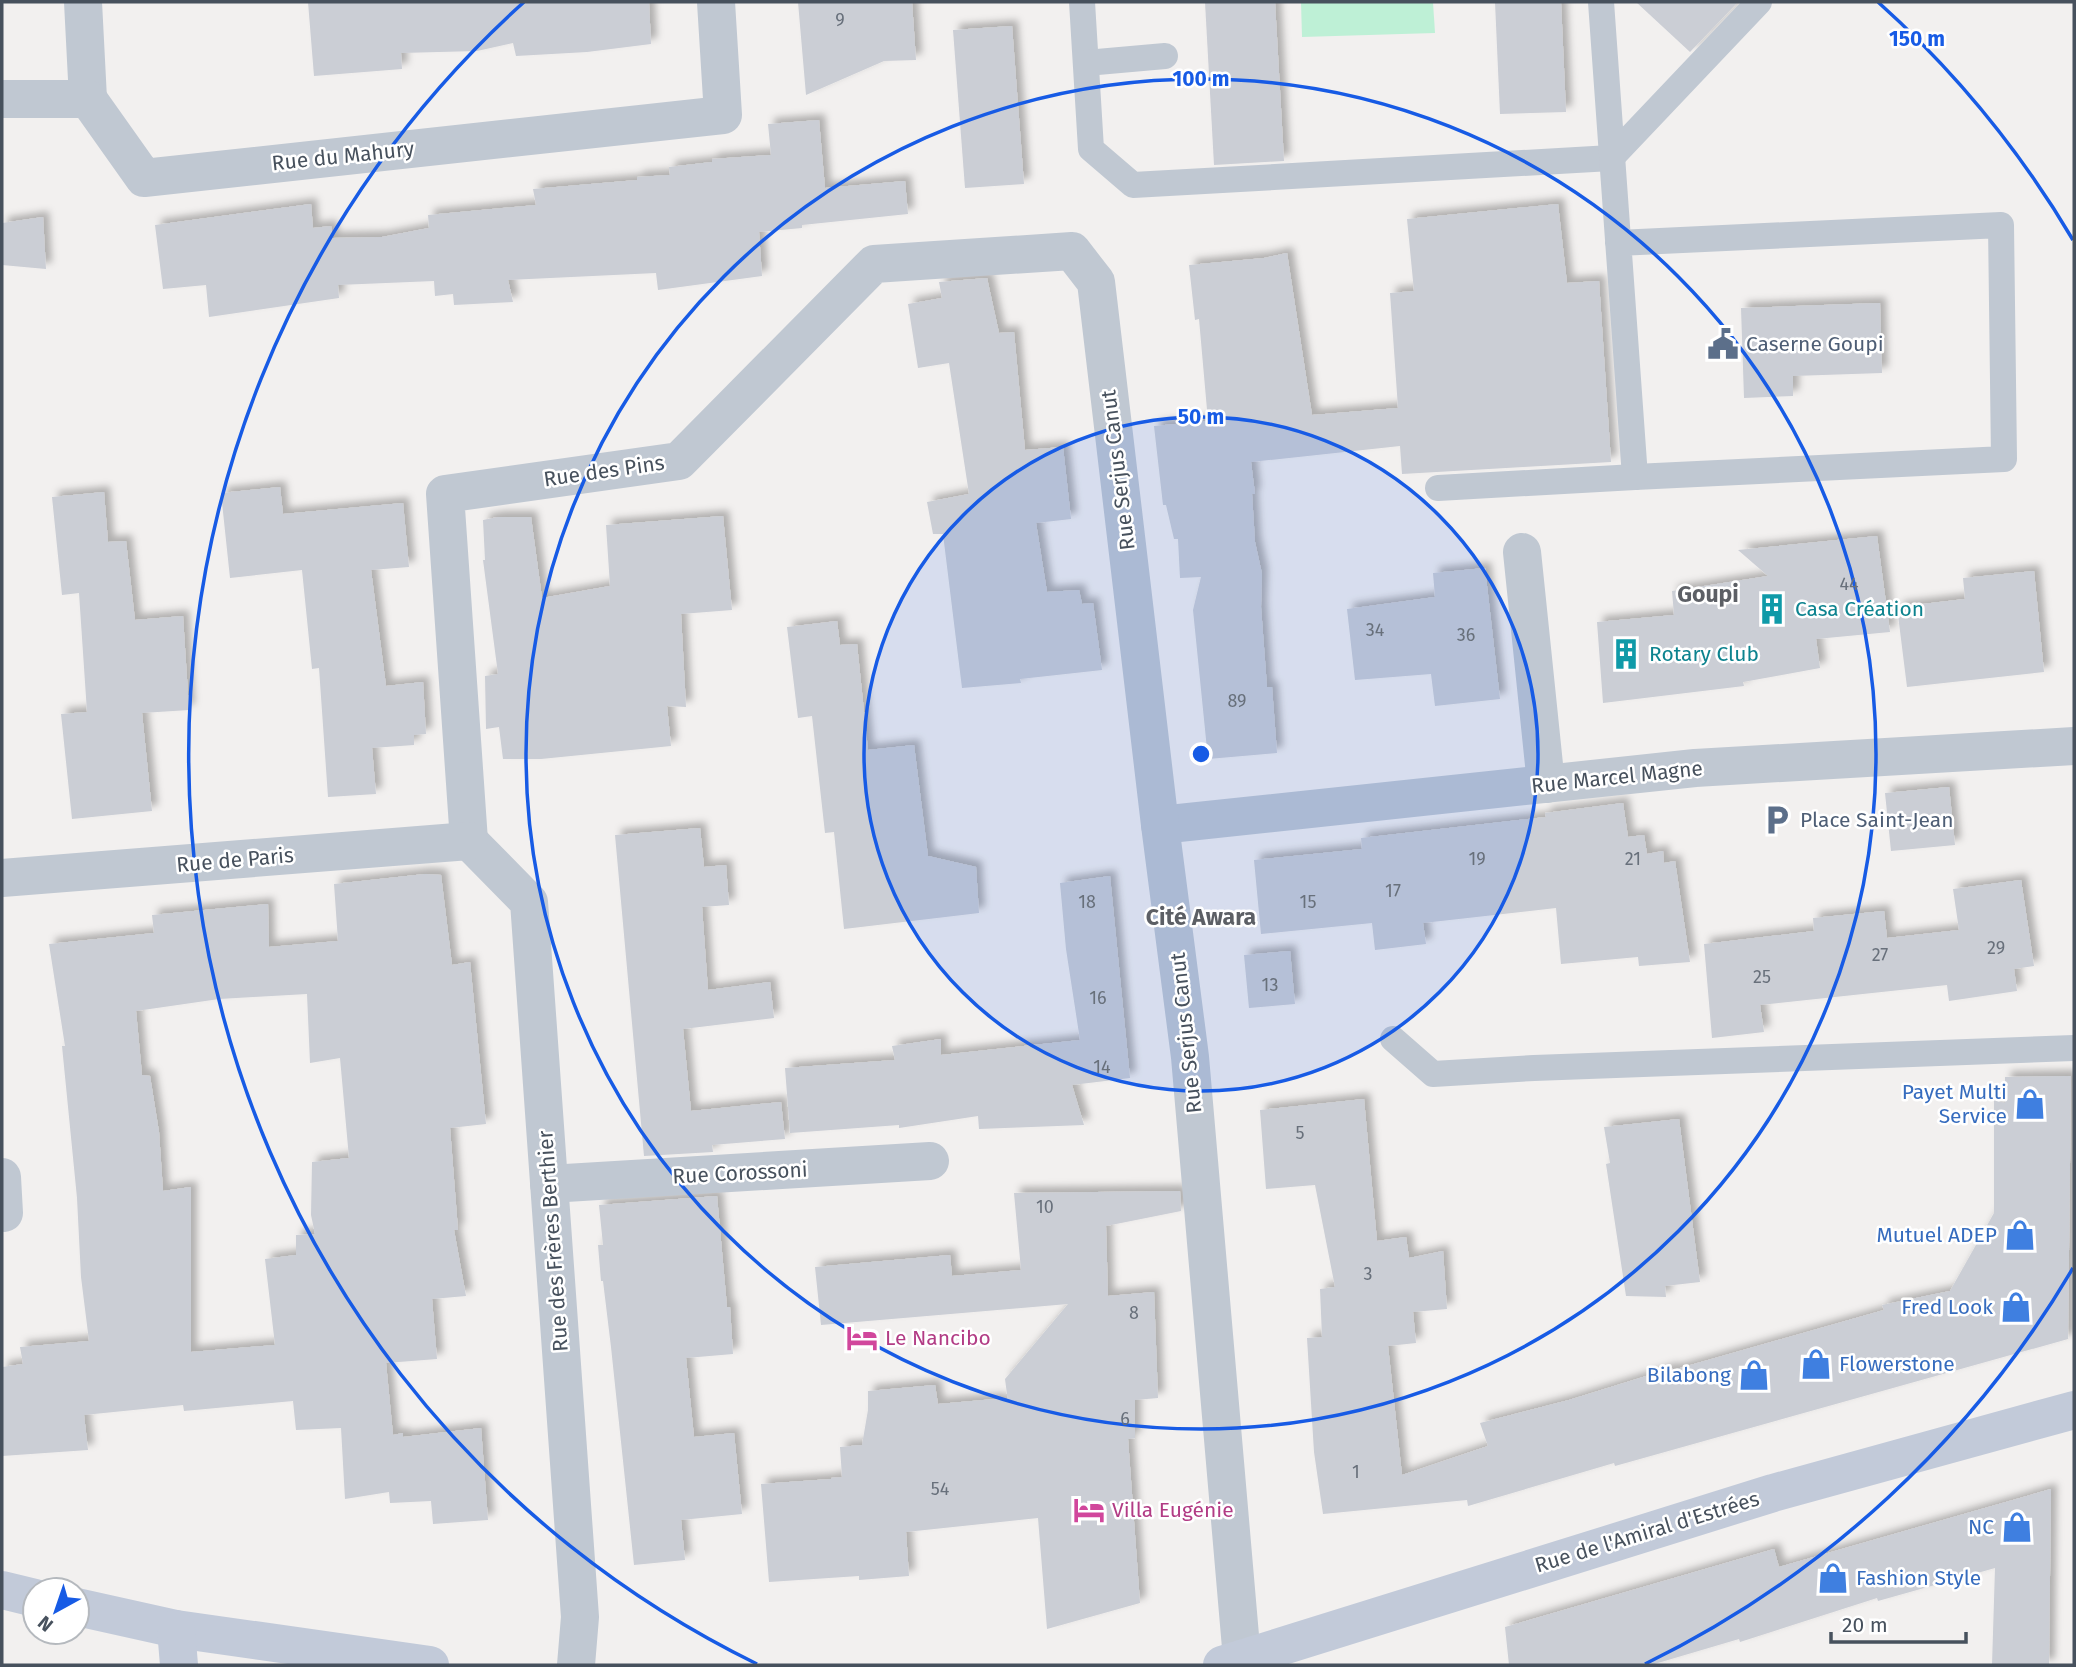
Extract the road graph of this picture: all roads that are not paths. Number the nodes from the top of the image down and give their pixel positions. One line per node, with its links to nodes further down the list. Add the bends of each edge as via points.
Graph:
1 (83, 2): 9 (street)
2 (716, 2): 9 (street, Rue du Mahury, via 723,115 144,178)
3 (1082, 2): 7 (lane)
4 (1601, 2): 10 (lane)
5 (1759, 2): 10 (lane)
6 (1165, 56): 7 (lane)
7 (1086, 64): 10 (lane, via 1091,149 1133,185)
8 (2, 99): 9 (street)
9 (88, 99)
10 (1611, 158): 11 (lane)
11 (1618, 243): 13 (lane); 13 (lane, via 2001,225 2004,459)
12 (1072, 251): 18 (street, Rue Serjus Canut, via 1096,282); 19 (street, Rue des Pins, via 874,264 679,461 445,494)
13 (1635, 477): 14 (lane)
14 (1438, 488)
15 (1522, 552): 17 (street)
16 (2074, 746): 17 (street, Rue Marcel Magne, via 1695,768)
17 (1546, 784): 18 (street, Rue Marcel Magne)
18 (1160, 825): 30 (street, Rue Serjus Canut, via 1190,1057)
19 (469, 841): 20 (street, Rue de Paris); 24 (street, Rue des Frères Berthier, via 529,902)
20 (2, 878)
21 (1394, 1040): 22 (lane, via 1433,1074)
22 (2074, 1048)
23 (930, 1161): 24 (street, Rue Corossoni)
24 (550, 1184): 32 (street, Rue des Frères Berthier, via 580,1617)
25 (2074, 1410): 30 (street, Rue de l'Amiral d'Estrées, via 1773,1493)
26 (2, 1590): 27 (street)
27 (21, 1595)
28 (91, 1613): 29 (street)
29 (177, 1647): 31 (street)
30 (1232, 1662)
31 (430, 1665)
32 (576, 1665)

